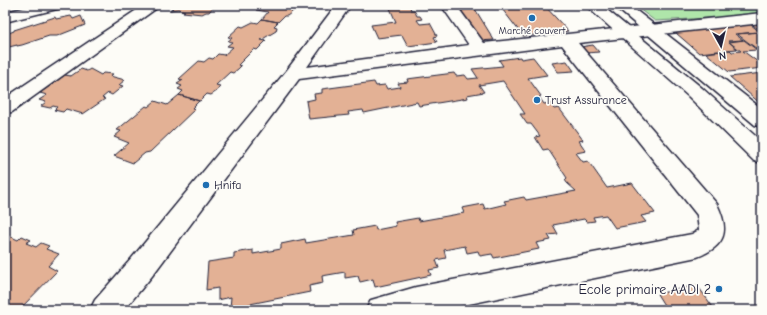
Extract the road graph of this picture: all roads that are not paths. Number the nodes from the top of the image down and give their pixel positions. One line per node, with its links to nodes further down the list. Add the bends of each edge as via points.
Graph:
1 (56, 5): 7 (street)
2 (154, 5): 14 (street)
3 (344, 5): 13 (street)
4 (448, 5): 12 (street)
5 (592, 5): 10 (street)
6 (620, 5): 9 (street)
7 (5, 18)
8 (762, 18): 9 (street)
9 (652, 30): 10 (street); 15 (street)
10 (626, 34): 11 (street); 16 (street)
11 (566, 39): 12 (street); 18 (street, via 708,211 712,225 711,236 697,245)
12 (480, 49): 13 (street)
13 (293, 74): 17 (street, via 142,267)
14 (5, 107)
15 (762, 120)
16 (762, 154)
17 (105, 310)
18 (381, 310)

